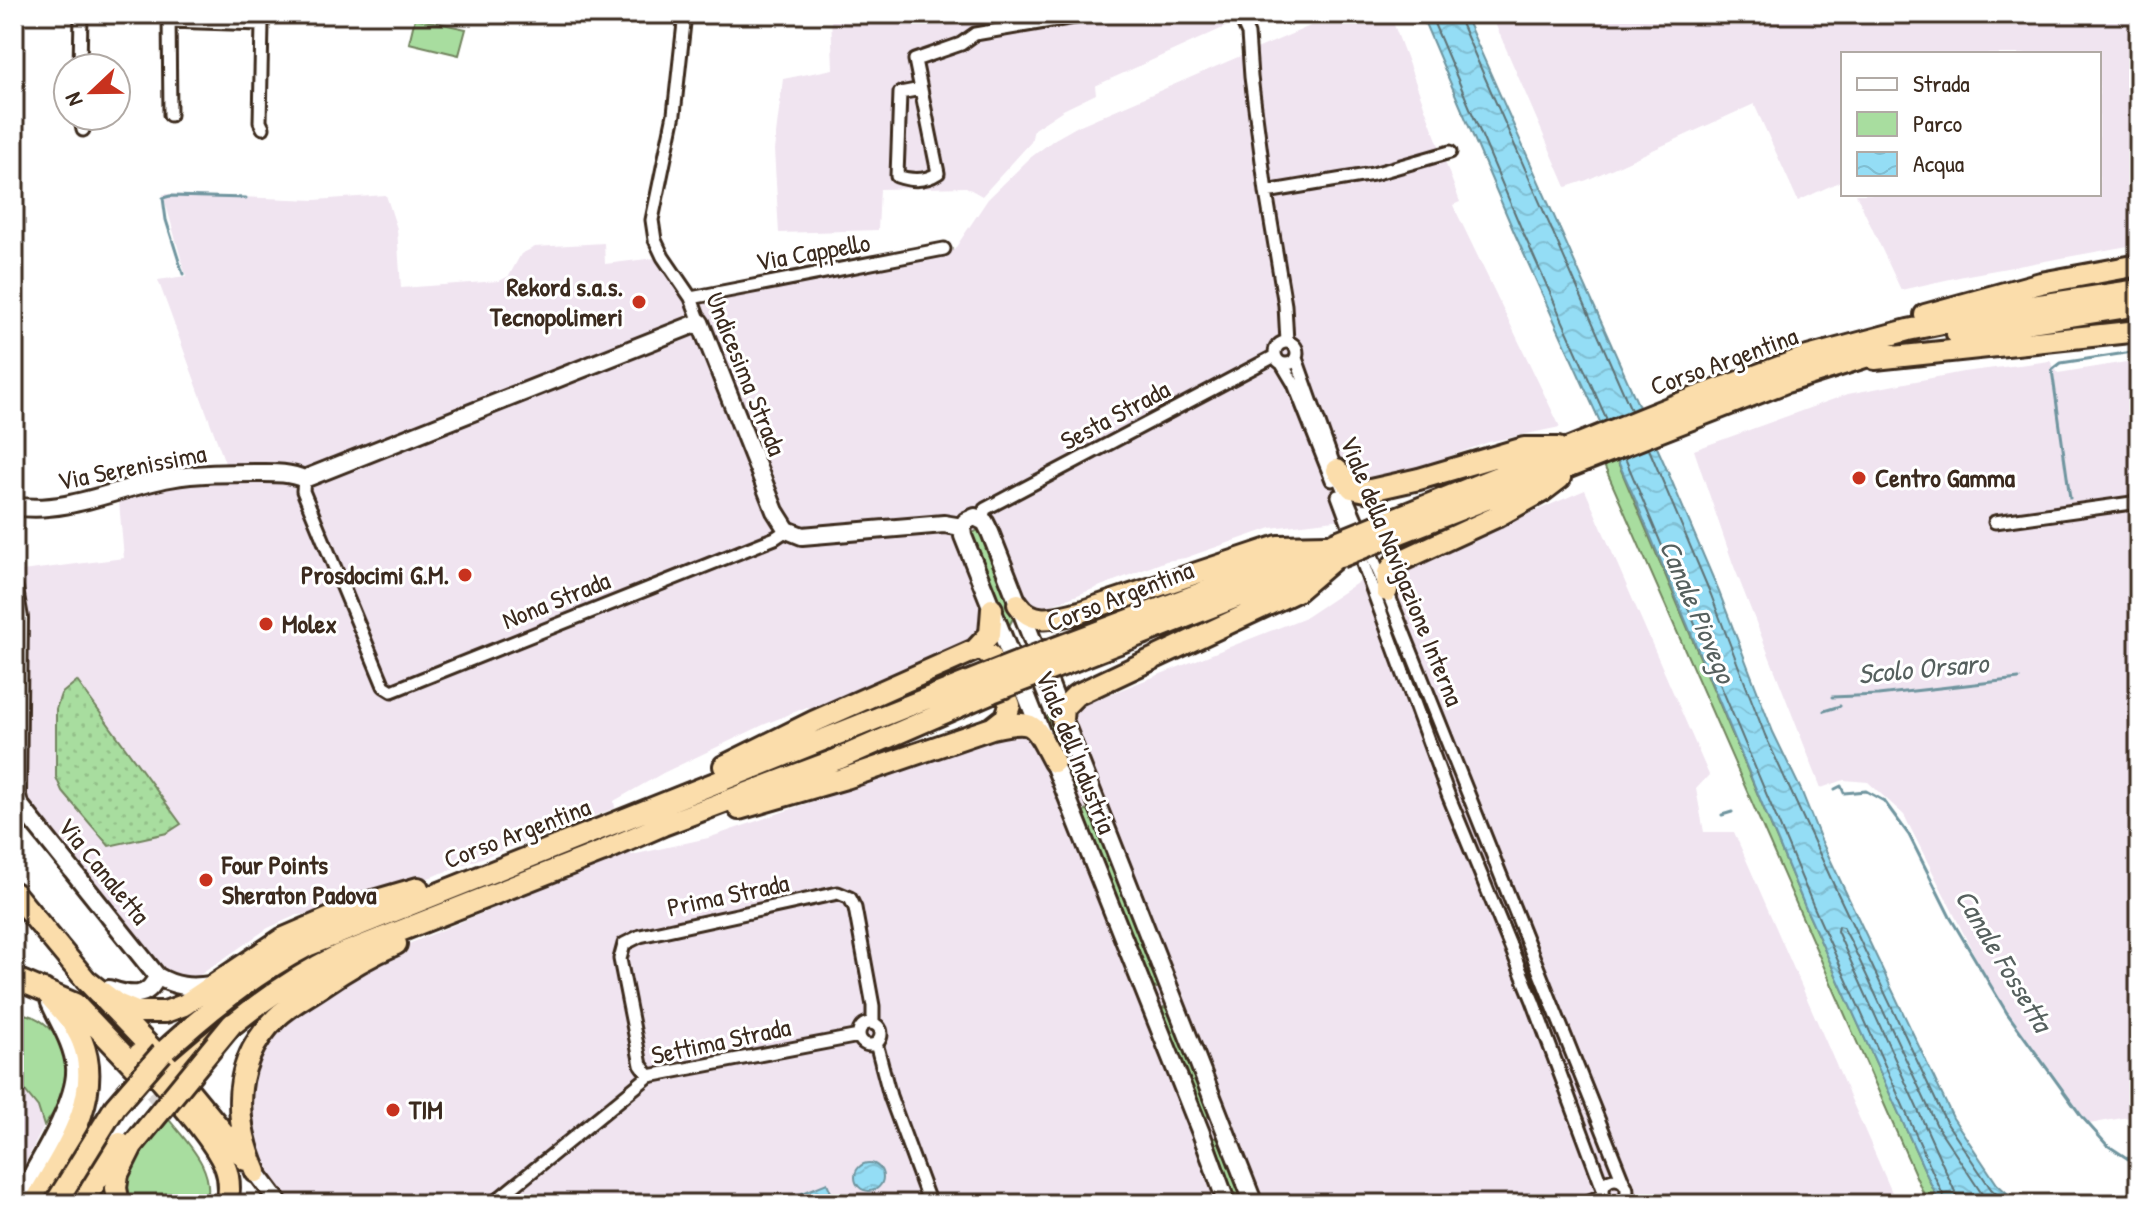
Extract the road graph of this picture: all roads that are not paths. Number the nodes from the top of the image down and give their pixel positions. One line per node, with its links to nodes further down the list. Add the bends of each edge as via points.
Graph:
1 (81, 14): 6 (street)
2 (685, 14): 15 (street, Undicesima Strada, via 674,114 652,220 663,257)
3 (1092, 14): 7 (street, via 975,34 915,60)
4 (169, 17): 8 (street); 9 (street, via 262,24)
5 (1242, 17): 11 (street, Viale della Navigazione Interna)
6 (80, 52)
7 (921, 89): 7 (street, via 900,93 897,176 905,179 929,179 938,173)
8 (170, 115)
9 (263, 128)
10 (1450, 152): 11 (street, via 1373,174)
11 (1266, 192): 19 (street, Viale della Navigazione Interna)
12 (944, 249): 15 (street, Via Cappello)
13 (2139, 265): 21 (highway, via 1984,297)
14 (2139, 290): 21 (highway, Corso Argentina, via 1908,330)
15 (691, 298): 17 (street, Undicesima Strada)
16 (2139, 305): 23 (highway, Corso Argentina, via 1924,340)
17 (700, 322): 27 (street); 35 (street, Undicesima Strada)
18 (2139, 331): 23 (highway)
19 (1287, 342): 20 (street, Viale della Navigazione Interna, via 1296,348); 22 (street, via 1277,347)
20 (1296, 358): 22 (street, via 1290,363); 26 (street, Viale della Navigazione Interna)
21 (1804, 358): 24 (highway, Corso Argentina)
22 (1279, 360): 31 (street, Sesta Strada, via 985,509); 46 (street, Viale della Navigazione Interna, via 1294,384 1346,515)
23 (1843, 363): 24 (highway, Corso Argentina)
24 (1674, 415): 25 (highway, Corso Argentina)
25 (1579, 453): 26 (highway, via 1524,448 1366,491 1352,488); 36 (highway, Corso Argentina, bridge); 38 (highway, via 1543,491 1399,561 1388,573)
26 (1337, 470): 38 (street, Viale della Navigazione Interna)
27 (304, 479): 30 (street, Via Serenissima, via 293,474 228,473 171,478); 35 (street, Nona Strada, via 303,491 324,544 384,686 392,691)
28 (2139, 502): 33 (street)
29 (14, 506): 30 (street, Via Serenissima)
30 (45, 508): 32 (street, Via Serenissima)
31 (982, 519): 34 (street, via 975,517); 39 (street, Viale dell'Industria)
32 (14, 520)
33 (1995, 522)
34 (962, 527): 35 (street, via 944,524 802,536); 40 (street, Viale dell'Industria)
35 (787, 530)
36 (1334, 551): 39 (highway, via 1278,546 1047,620 1030,616); 42 (highway, Corso Argentina, bridge); 43 (highway, via 1297,591 1076,695 1063,708)
37 (14, 590): 47 (street, Via Canaletta, via 19,618)
38 (1387, 591): 48 (street, Viale della Navigazione Interna)
39 (1018, 604): 43 (street, Viale dell'Industria)
40 (992, 609): 41 (highway, via 990,634); 45 (street, Viale dell'Industria)
41 (975, 650): 44 (highway, via 991,656 1010,705 1006,717); 50 (highway, via 813,722)
42 (987, 684): 50 (highway, Corso Argentina); 52 (highway, Corso Argentina, via 838,759)
43 (1062, 719): 63 (street, Viale dell'Industria)
44 (992, 728): 45 (highway, via 1033,726); 52 (highway)
45 (1054, 762): 65 (street, Viale dell'Industria)
46 (1448, 792): 48 (street, via 1461,802); 51 (street, Viale della Navigazione Interna)
47 (15, 795): 56 (street, Via Canaletta)
48 (1470, 799): 49 (street, Viale della Navigazione Interna)
49 (1479, 821): 51 (street, via 1464,817); 62 (street, Viale della Navigazione Interna)
50 (595, 831): 53 (highway, Corso Argentina)
51 (1465, 834): 64 (street, Viale della Navigazione Interna)
52 (601, 852): 54 (highway, Corso Argentina)
53 (496, 869): 59 (highway, via 455,875 336,915 282,939); 80 (highway, Corso Argentina, bridge, via 290,954 219,1003 162,1053 115,1107)
54 (505, 890): 67 (highway, Corso Argentina, via 339,955 301,974); 75 (highway, via 451,922 360,962 275,1019 252,1054 239,1092 240,1122)
55 (14, 893): 58 (highway)
56 (157, 976): 59 (street, via 183,987); 60 (street, via 146,993 136,996)
57 (14, 978): 61 (highway)
58 (86, 980): 59 (highway, via 117,1004 151,1014 184,1005); 60 (highway); 75 (highway, via 173,1071); 84 (highway, via 102,1011 215,1148 226,1169)
59 (213, 985)
60 (109, 989)
61 (44, 990): 70 (highway, via 75,1004); 78 (street, via 70,1047 75,1076 67,1104); 79 (highway, via 81,1039 87,1097)
62 (1548, 995): 64 (street); 76 (street, Viale della Navigazione Interna)
63 (1172, 996): 65 (street); 73 (street, Viale dell'Industria)
64 (1533, 1001): 77 (street, Viale della Navigazione Interna)
65 (1150, 1004): 74 (street, Viale dell'Industria)
66 (873, 1023): 68 (street, via 862,1026); 69 (street, Prima Strada, via 881,1033); 71 (street, Prima Strada, via 855,908 850,898 838,893 640,936 624,944 620,959 641,1065)
67 (232, 1024): 81 (highway, Corso Argentina, bridge, via 182,1067 135,1121); 82 (highway, bridge, via 132,1146 118,1174)
68 (859, 1036): 69 (street, via 866,1044); 71 (street, Settima Strada)
69 (876, 1043): 87 (street, Prima Strada)
70 (135, 1067)
71 (649, 1076): 86 (street, Settima Strada)
72 (171, 1113): 83 (highway, via 211,1166 216,1184)
73 (1223, 1124): 74 (street); 89 (street, Viale dell'Industria)
74 (1201, 1133): 88 (street, Viale dell'Industria)
75 (256, 1172): 85 (street)
76 (1626, 1187): 77 (street, via 1623,1200); 77 (street, via 1610,1180); 91 (street, Viale della Navigazione Interna)
77 (1608, 1198): 90 (street)
78 (15, 1204)
79 (34, 1204)
80 (55, 1204)
81 (82, 1204)
82 (119, 1204)
83 (213, 1204)
84 (227, 1204)
85 (280, 1204)
86 (492, 1204)
87 (930, 1204)
88 (1227, 1204)
89 (1254, 1204)
90 (1582, 1204)
91 (1633, 1204)

